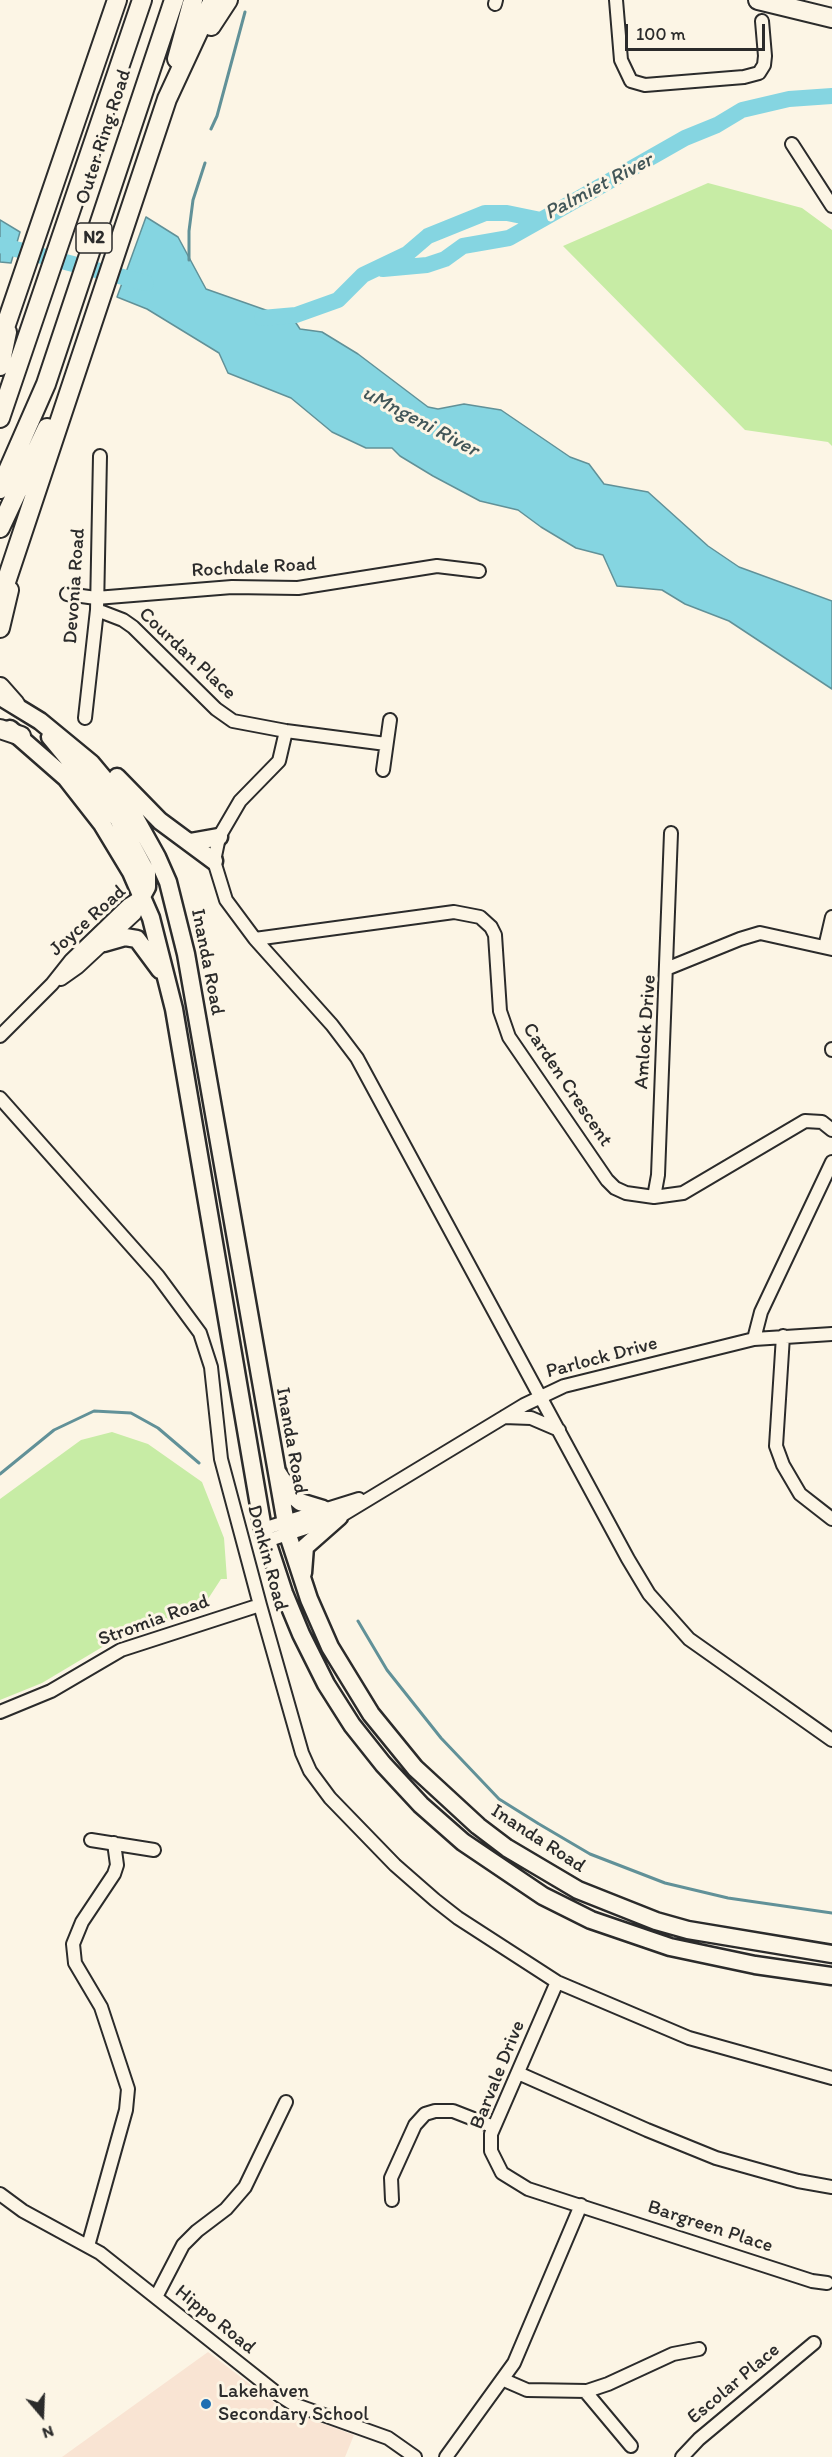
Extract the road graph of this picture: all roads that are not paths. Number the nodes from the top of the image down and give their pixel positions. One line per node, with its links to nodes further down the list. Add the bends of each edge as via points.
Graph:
1 (107, 0): 11 (highway)
2 (117, 0): 11 (highway)
3 (142, 0): 19 (highway, Outer Ring Road / N2)
4 (174, 0): 21 (highway, Outer Ring Road / N2, via 46,384)
5 (193, 0): 12 (highway)
6 (616, 0): 10 (street, via 621,60 629,78 639,84 759,73 765,65)
7 (758, 0): 9 (highway)
8 (219, 2): 12 (highway)
9 (832, 18)
10 (762, 21)
11 (107, 35): 15 (highway)
12 (170, 91): 18 (highway, via 87,342)
13 (792, 144): 14 (street)
14 (832, 206)
15 (9, 321): 16 (highway); 17 (highway)
16 (0, 342)
17 (0, 366)
18 (67, 391): 22 (highway); 23 (highway)
19 (0, 418)
20 (100, 456): 27 (street, Devonia Road)
21 (0, 489)
22 (0, 528)
23 (19, 547): 26 (highway); 28 (highway)
24 (479, 571): 27 (street, Rochdale Road, via 437,567 298,588 232,587)
25 (67, 594): 27 (street, Rochdale Road)
26 (0, 600)
27 (97, 604): 31 (street, Devonia Road); 36 (street, Courdan Place, via 133,627 227,718)
28 (0, 628)
29 (0, 687): 30 (highway)
30 (8, 700): 34 (main road, Inanda Road)
31 (85, 718)
32 (390, 720): 38 (street)
33 (0, 721): 37 (main road)
34 (40, 721): 42 (main road, via 52,724 89,750 160,821); 44 (main road, via 118,819 147,873); 45 (main road, Inanda Road, via 92,762 122,797 157,857)
35 (0, 729): 37 (highway)
36 (286, 731): 38 (street, Courdan Place); 41 (street, via 279,761 240,801)
37 (21, 736): 44 (main road, via 81,797 117,848)
38 (386, 744): 39 (street)
39 (383, 770)
40 (671, 833): 50 (street)
41 (219, 837): 42 (main road); 43 (street)
42 (191, 842): 43 (main road)
43 (214, 861): 47 (street, via 226,900)
44 (142, 896): 45 (main road, via 160,897); 48 (street, Joyce Road, via 135,914); 51 (main road); 52 (street, Joyce Road, via 71,960)
45 (176, 909): 64 (main road, Inanda Road)
46 (832, 917): 49 (street)
47 (255, 939): 57 (street, Carden Crescent, via 453,912 480,917 495,935 500,1011 509,1036 607,1180 626,1193); 61 (street, via 357,1058)
48 (104, 943): 51 (main road, via 125,937 137,939); 52 (street, Joyce Road)
49 (829, 948): 50 (street, Amlock Drive, via 760,933)
50 (666, 969): 57 (street, Amlock Drive)
51 (167, 981): 70 (main road)
52 (52, 984): 53 (street, Joyce Road)
53 (0, 1036)
54 (0, 1098): 72 (street, Donkin Road, via 158,1276 200,1333 211,1367 222,1459)
55 (832, 1130): 57 (street, Carden Crescent, via 822,1122 805,1121 694,1188 669,1197)
56 (832, 1162): 60 (street, via 761,1312)
57 (654, 1197)
58 (832, 1334): 59 (street, Parlock Drive)
59 (783, 1336): 60 (street, Parlock Drive); 68 (street, via 776,1446 800,1494)
60 (754, 1339): 61 (street, Parlock Drive, via 564,1386)
61 (540, 1396): 62 (street, Parlock Drive); 63 (street)
62 (504, 1417): 63 (street, via 531,1418); 65 (street, Parlock Drive)
63 (559, 1430): 74 (street, via 628,1559 665,1614 710,1655)
64 (274, 1465): 66 (main road, via 292,1495 309,1506); 69 (main road, Inanda Road)
65 (372, 1495): 66 (street, Parlock Drive); 67 (street, Parlock Drive)
66 (323, 1509): 69 (street, Parlock Drive)
67 (339, 1517): 69 (street, Parlock Drive); 71 (main road, via 305,1547)
68 (832, 1519)
69 (286, 1529): 70 (street, Parlock Drive); 71 (main road, Inanda Road)
70 (265, 1535): 79 (main road, via 301,1634 352,1725 421,1805 463,1842 543,1896 626,1933 708,1956)
71 (303, 1582): 78 (main road, Inanda Road, via 338,1662 371,1714 435,1789 507,1848 578,1890 656,1921 721,1937)
72 (260, 1605): 73 (street, Stromia Road, via 121,1650 51,1691); 80 (street, Donkin Road, via 302,1753 325,1792 411,1880 458,1918)
73 (0, 1712)
74 (832, 1740)
75 (91, 1840): 76 (street)
76 (114, 1843): 77 (street); 89 (street, via 114,1874 82,1922 73,1944 75,1964 101,2007 128,2089 126,2110)
77 (154, 1850)
78 (832, 1954)
79 (832, 1977)
80 (557, 1982): 81 (street, Barvale Drive); 82 (street, via 689,2038)
81 (518, 2073): 84 (street, Barvale Drive); 85 (street, via 716,2158)
82 (832, 2078)
83 (286, 2102): 91 (street, via 245,2187 226,2209 183,2245)
84 (494, 2127): 87 (street, via 453,2111 425,2114 415,2125 392,2178); 88 (street, Barvale Drive, via 491,2151 502,2173 528,2188)
85 (832, 2187)
86 (0, 2194): 89 (street, Hippo Road)
87 (392, 2200)
88 (581, 2205): 90 (street, Bargreen Place); 94 (street)
89 (88, 2246): 91 (street, Hippo Road)
90 (827, 2283)
91 (156, 2297): 97 (street, Hippo Road, via 279,2396 388,2438)
92 (814, 2343): 99 (street, Escolar Place)
93 (699, 2349): 95 (street, via 673,2354)
94 (504, 2380): 95 (street, via 527,2390); 98 (street)
95 (585, 2391): 96 (street)
96 (631, 2446)
97 (415, 2457)
98 (446, 2457)
99 (682, 2457)

